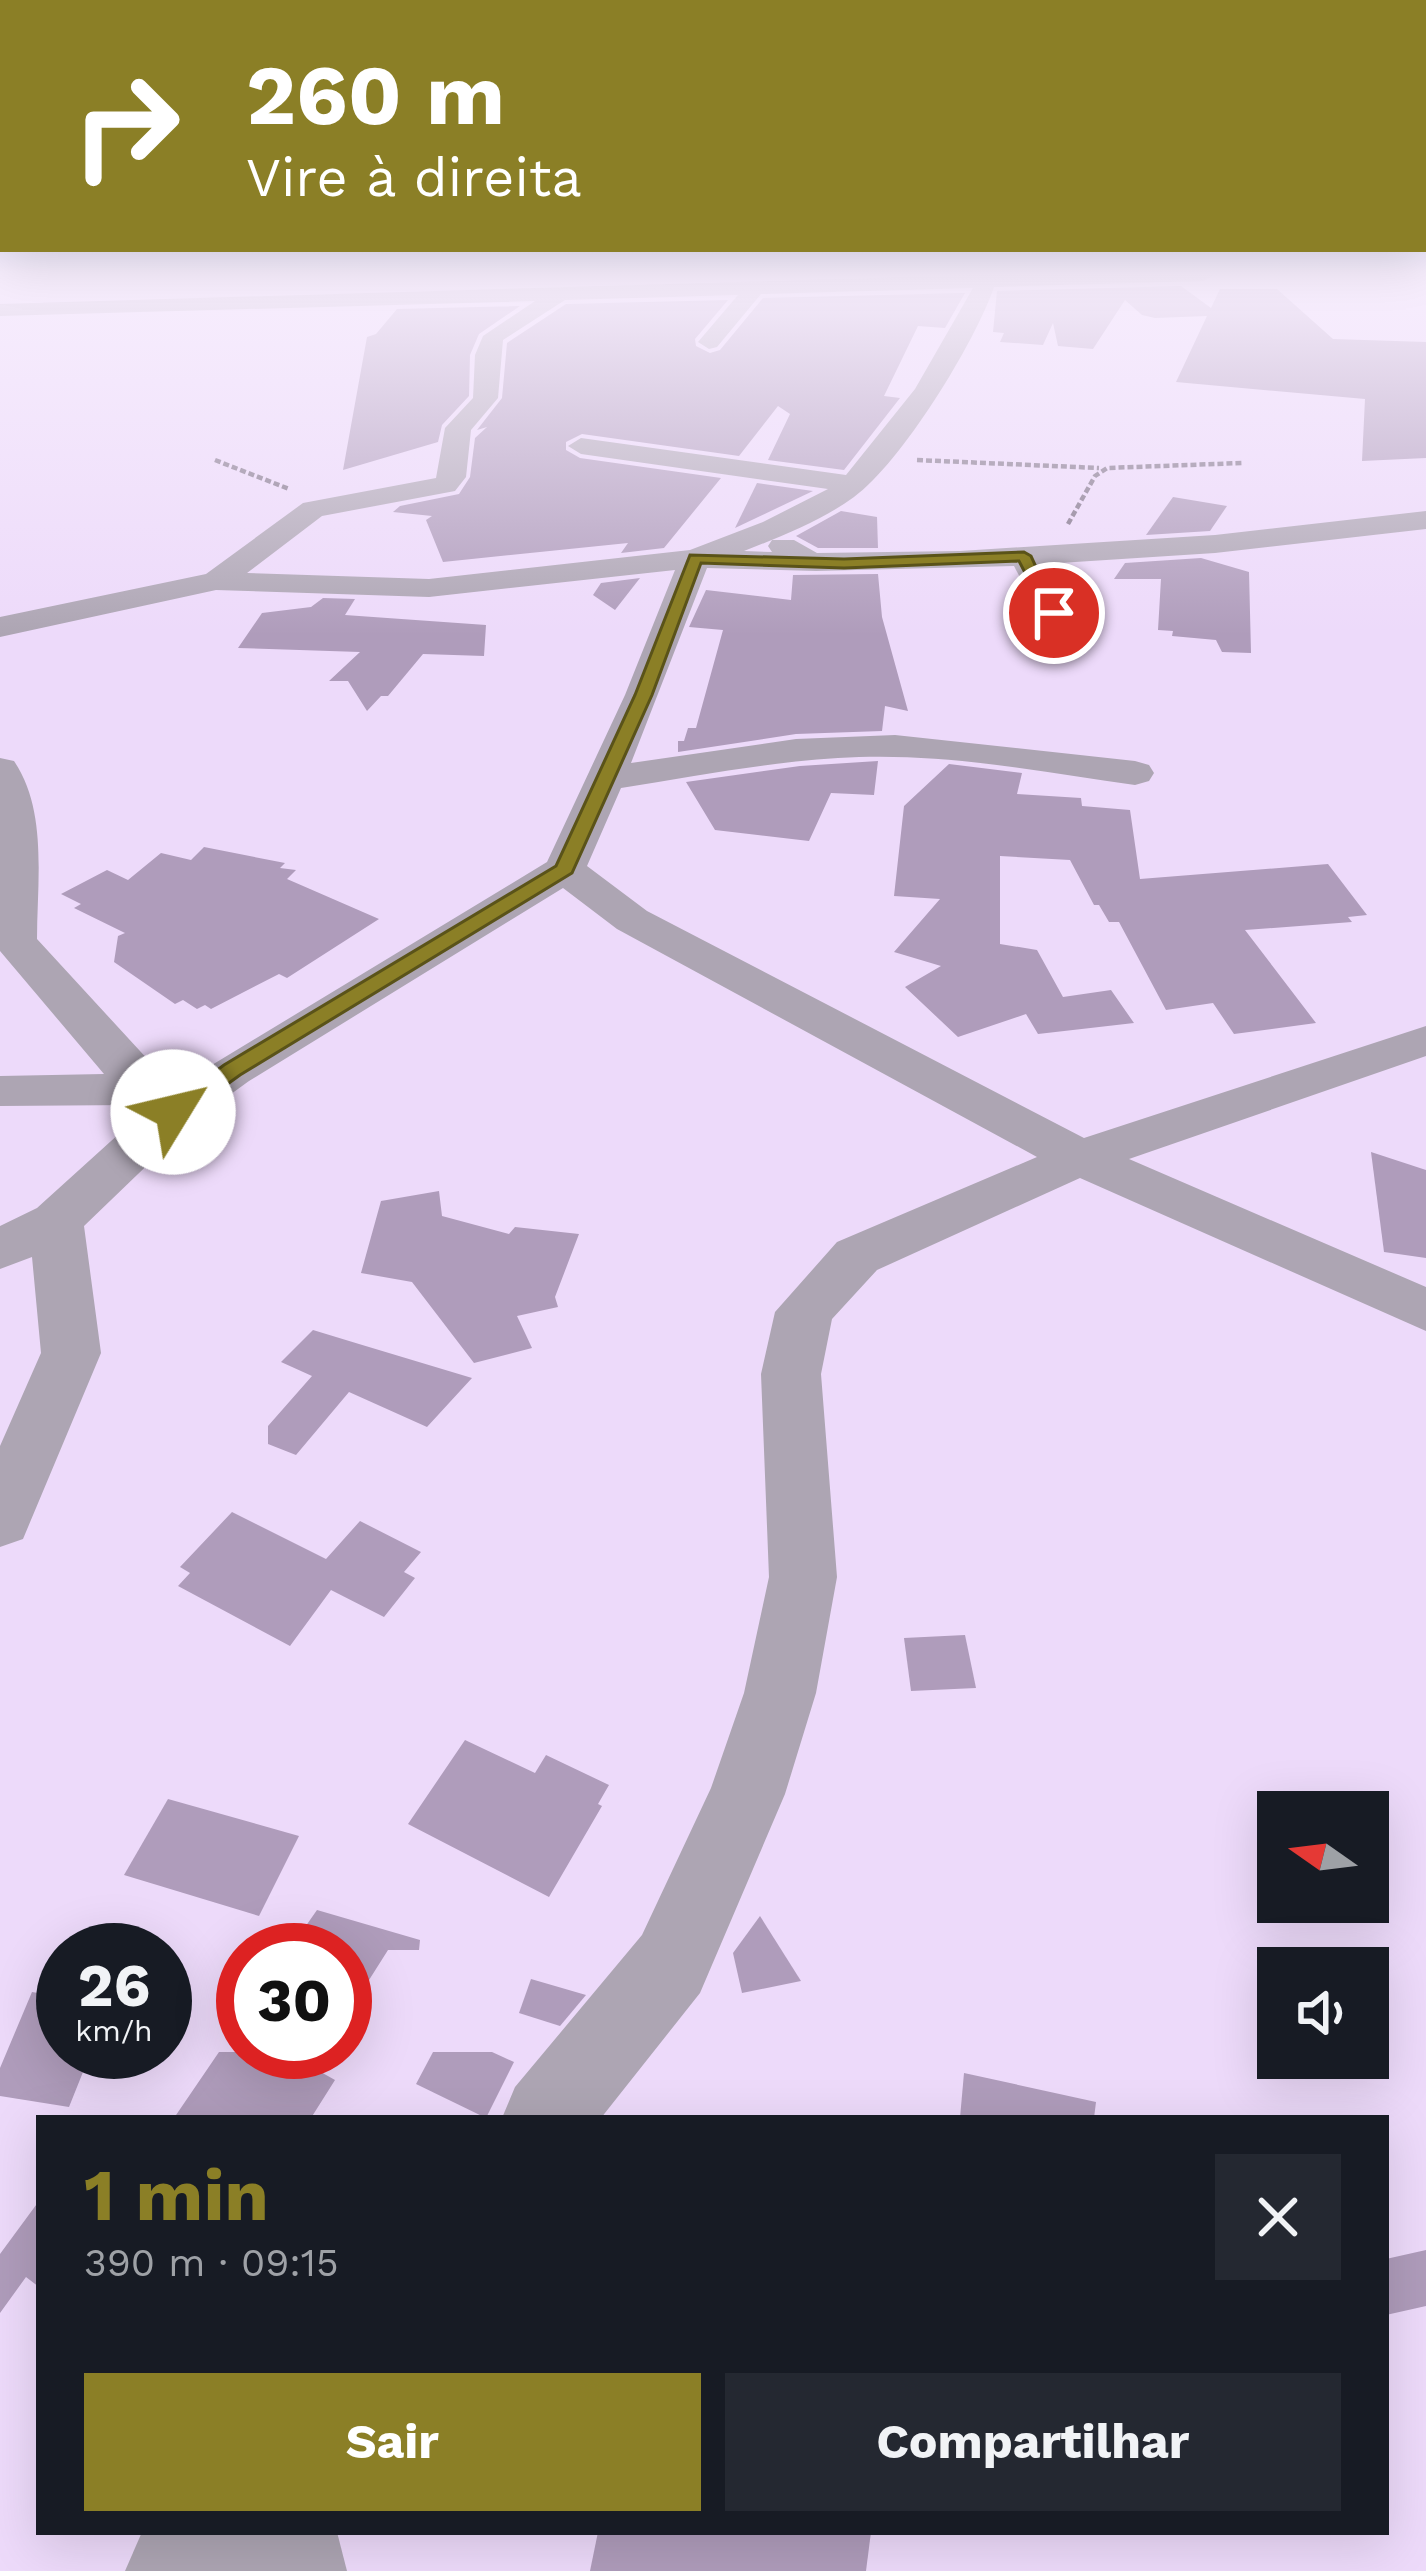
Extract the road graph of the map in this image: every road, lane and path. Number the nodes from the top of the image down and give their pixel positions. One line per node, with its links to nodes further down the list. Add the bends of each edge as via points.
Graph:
1 (485, 395): 11 (street, via 458,428 445,485)
2 (920, 395): 4 (street)
3 (581, 446): 6 (street)
4 (884, 446): 8 (path, via 954,465); 9 (street)
5 (215, 460): 11 (path)
6 (679, 460): 9 (street); 10 (street)
7 (1242, 463): 8 (path)
8 (1107, 468): 14 (path, via 1058,540)
9 (854, 484): 13 (street)
10 (657, 488)
11 (330, 505): 17 (street)
12 (1426, 520): 14 (street)
13 (770, 530): 15 (street); 16 (street, via 795,556)
14 (1031, 556): 16 (street); 18 (street)
15 (695, 559): 16 (street); 17 (street, via 429,588); 22 (street)
16 (816, 562)
17 (216, 581): 19 (street)
18 (1054, 613)
19 (0, 627)
20 (0, 769): 24 (street, via 17,824)
21 (1135, 773): 22 (street, via 862,746)
22 (605, 779): 23 (street)
23 (565, 869): 27 (street, via 232,1070); 28 (street, via 632,920)
24 (7, 943): 27 (street)
25 (1426, 1040): 28 (street)
26 (0, 1090): 27 (street)
27 (158, 1100): 29 (street)
28 (1080, 1158): 31 (street); 33 (street, via 856,1256 805,1312 791,1374 803,1577 780,1693 747,1794 670,1964)
29 (56, 1221): 30 (street); 32 (street, via 71,1353)
30 (0, 1250)
31 (1426, 1310)
32 (0, 1520)
33 (548, 2115)
34 (207, 2535): 36 (street)
35 (287, 2535): 37 (street)
36 (177, 2571)
37 (295, 2571)

